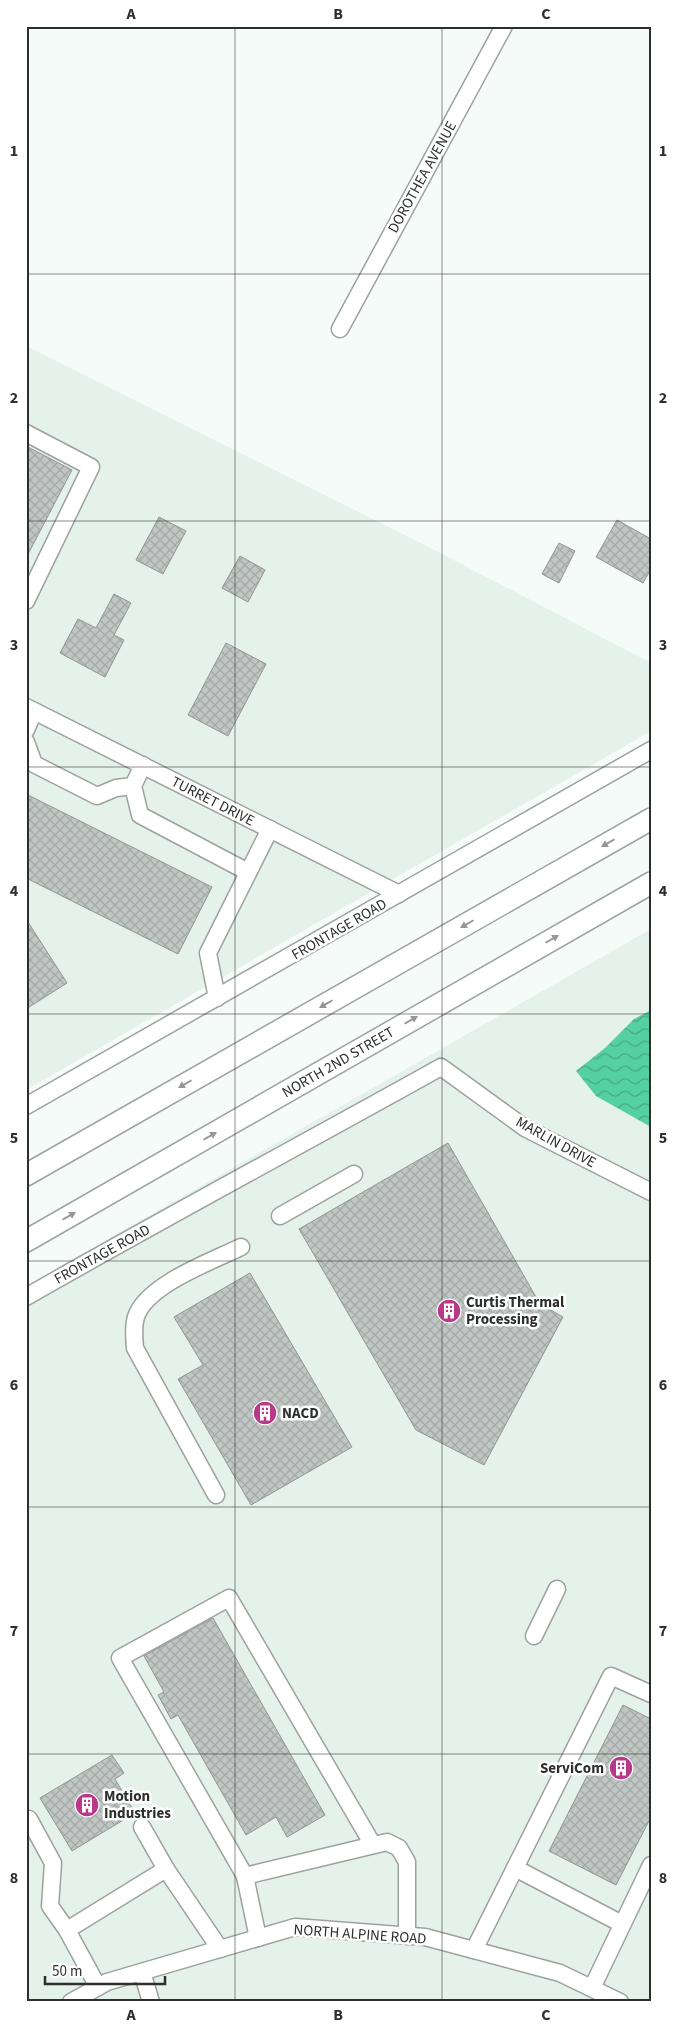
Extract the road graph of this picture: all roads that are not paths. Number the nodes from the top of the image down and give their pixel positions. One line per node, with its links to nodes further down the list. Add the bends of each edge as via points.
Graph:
1 (504, 26): 2 (street, DOROTHEA AVENUE)
2 (340, 329)
3 (26, 433): 4 (street, via 91,467)
4 (26, 601)
5 (30, 709): 6 (street); 9 (street, TURRET DRIVE)
6 (26, 730)
7 (26, 742): 10 (street, via 34,764 97,796 116,788)
8 (651, 750): 15 (street, FRONTAGE ROAD)
9 (142, 765): 10 (street); 12 (street, TURRET DRIVE)
10 (133, 786): 13 (street, via 140,815)
11 (651, 819): 20 (main road, one-way to 20)
12 (270, 829): 13 (street); 15 (street, TURRET DRIVE)
13 (248, 872): 16 (street, via 208,952)
14 (651, 883): 23 (main road, NORTH 2ND STREET, one-way to 14)
15 (400, 894): 16 (street, FRONTAGE ROAD)
16 (217, 998): 18 (street, FRONTAGE ROAD)
17 (441, 1067): 21 (street, MARLIN DRIVE, via 525,1128); 25 (street, FRONTAGE ROAD)
18 (26, 1106)
19 (354, 1174): 22 (street)
20 (26, 1175)
21 (651, 1192)
22 (280, 1216)
23 (26, 1241)
24 (241, 1247): 26 (street, via 162,1285 136,1316 134,1333 134,1348)
25 (26, 1297)
26 (216, 1494)
27 (557, 1589): 28 (street)
28 (534, 1636)
29 (651, 1694): 34 (street, via 611,1676)
30 (29, 1819): 38 (street, via 53,1863 50,1906)
31 (142, 1826): 35 (street)
32 (373, 1845): 36 (street); 36 (street, via 229,1598 120,1658); 39 (street, via 387,1842 399,1848 407,1862)
33 (651, 1865): 37 (street)
34 (515, 1868): 37 (street); 42 (street)
35 (166, 1869): 38 (street); 41 (street)
36 (245, 1876): 40 (street)
37 (622, 1924): 45 (street)
38 (67, 1930): 44 (street)
39 (407, 1936): 40 (street, NORTH ALPINE ROAD, via 295,1927); 42 (street, NORTH ALPINE ROAD, via 425,1937)
40 (258, 1938): 41 (street, NORTH ALPINE ROAD)
41 (220, 1949): 43 (street, NORTH ALPINE ROAD)
42 (474, 1950): 45 (street, NORTH ALPINE ROAD, via 560,1972)
43 (142, 1972): 44 (street, NORTH ALPINE ROAD); 47 (street)
44 (98, 1987): 46 (street, NORTH ALPINE ROAD)
45 (592, 1988): 48 (street, NORTH ALPINE ROAD)
46 (71, 2002)
47 (151, 2002)
48 (620, 2002)

